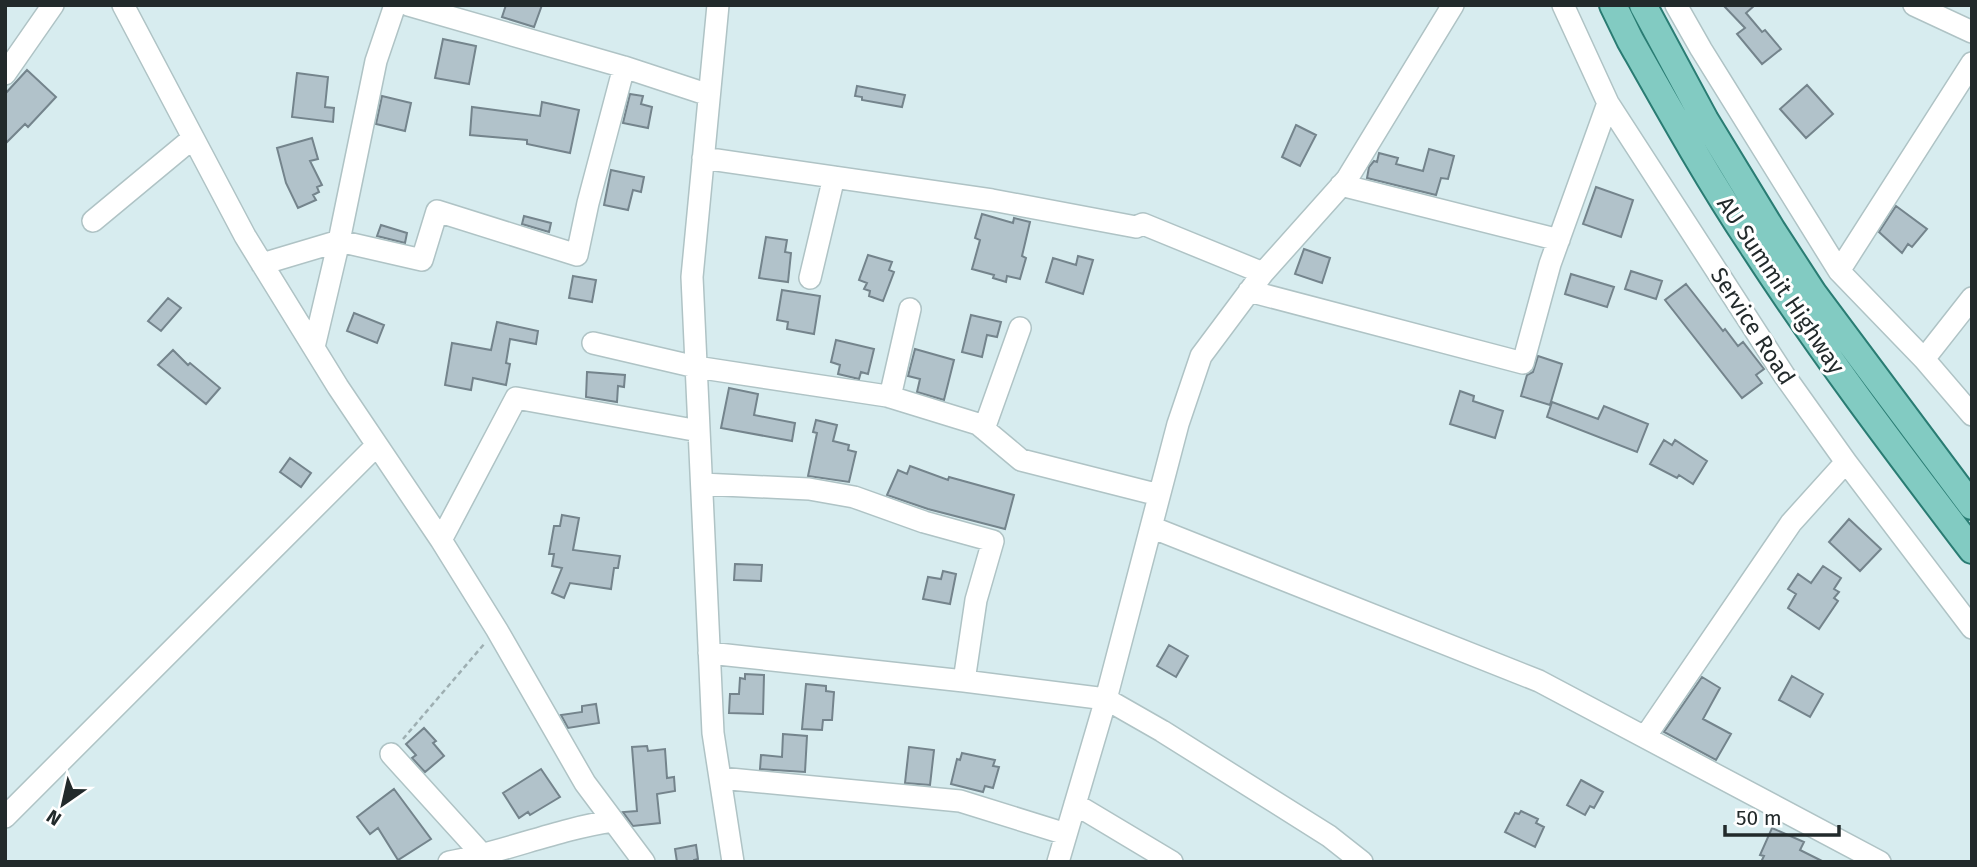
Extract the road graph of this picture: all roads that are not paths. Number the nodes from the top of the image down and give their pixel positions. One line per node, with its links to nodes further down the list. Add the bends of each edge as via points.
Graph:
1 (52, 5): 15 (street)
2 (123, 5): 18 (street)
3 (395, 5): 24 (street, via 376,61)
4 (408, 5): 14 (street)
5 (718, 5): 16 (street)
6 (1453, 5): 21 (street)
7 (1563, 5): 17 (street, Service Road)
8 (1613, 5): 48 (main road, AU Summit Highway, via 1750,243 1880,429)
9 (1643, 5): 45 (main road, AU Summit Highway, via 1705,120 1813,293)
10 (1676, 5): 26 (street)
11 (1914, 5): 12 (street)
12 (1972, 32)
13 (1972, 63): 26 (street)
14 (624, 67): 16 (street); 24 (street, via 577,255 437,211 422,260)
15 (7, 68)
16 (709, 95): 19 (street)
17 (1608, 103): 23 (street); 42 (street, Service Road, via 1784,375)
18 (193, 138): 22 (street); 25 (street)
19 (703, 158): 20 (street); 36 (street, via 692,277)
20 (835, 177): 27 (street, via 1136,227 1143,224); 28 (street)
21 (1341, 186): 23 (street); 27 (street)
22 (93, 221)
23 (1559, 240): 29 (street, via 1523,363)
24 (339, 242): 25 (street); 34 (street)
25 (262, 264): 34 (street)
26 (1839, 271): 35 (street)
27 (1263, 273): 29 (street)
28 (810, 278)
29 (1250, 291): 44 (street, via 1202,356)
30 (1972, 298): 35 (street)
31 (910, 309): 37 (street)
32 (1020, 328): 39 (street)
33 (593, 343): 36 (street)
34 (314, 348): 41 (street)
35 (1924, 359): 38 (street)
36 (696, 367): 37 (street); 40 (street)
37 (890, 397): 39 (street)
38 (1972, 415)
39 (984, 429): 44 (street, via 1021,460)
40 (699, 431): 43 (street); 47 (street, via 516,398)
41 (377, 445): 47 (street); 57 (street)
42 (1846, 462): 49 (street, Service Road); 53 (street, via 1791,523)
43 (702, 484): 50 (street); 51 (street, via 808,489 854,497 993,541 976,600)
44 (1159, 495): 46 (street)
45 (1972, 506)
46 (1151, 527): 52 (street); 53 (street, via 1539,681)
47 (441, 540): 58 (street, via 585,783)
48 (1972, 550)
49 (1972, 628)
50 (709, 653): 51 (street); 55 (street)
51 (964, 681): 52 (street)
52 (1106, 699): 56 (street); 66 (street, via 1329,836)
53 (1645, 737): 67 (street)
54 (391, 754): 60 (street)
55 (720, 778): 59 (street, via 960,802); 63 (street)
56 (1075, 804): 59 (street); 65 (street)
57 (5, 817)
58 (613, 821): 60 (street, via 580,826); 62 (street)
59 (1066, 834): 64 (street)
60 (487, 859): 61 (street)
61 (449, 862)
62 (644, 862)
63 (733, 862)
64 (1058, 862)
65 (1172, 862)
66 (1362, 862)
67 (1880, 862)

